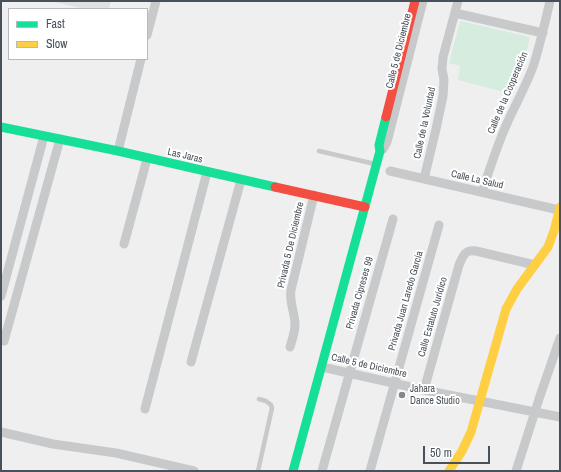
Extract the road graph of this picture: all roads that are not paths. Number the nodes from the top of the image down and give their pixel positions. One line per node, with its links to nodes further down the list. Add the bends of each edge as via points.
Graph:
1 (156, 1): 7 (street)
2 (415, 1): 15 (street, Calle 5 de Diciembre, via 380,139)
3 (423, 1): 15 (street, Calle 5 de Diciembre, via 387,142)
4 (458, 1): 6 (street, Calle de la Voluntad)
5 (550, 1): 8 (street, Calle de la Cooperación)
6 (455, 13): 8 (street); 20 (street, Calle de la Voluntad, via 443,57 443,96)
7 (148, 31)
8 (543, 33): 22 (street, Calle de la Cooperación, via 533,66 504,130)
9 (141, 60): 13 (street)
10 (1, 127): 11 (street, Las Jaras)
11 (44, 136): 12 (street, Las Jaras); 31 (street)
12 (60, 139): 13 (street, Las Jaras); 33 (street)
13 (118, 151): 16 (street, Las Jaras)
14 (319, 151): 17 (lane)
15 (380, 151): 17 (street, Calle 5 de Diciembre)
16 (147, 158): 19 (street, Las Jaras); 29 (street)
17 (377, 164): 24 (street, Calle 5 de Diciembre)
18 (390, 171): 20 (street, Calle La Salud)
19 (207, 172): 21 (street, Las Jaras); 42 (street)
20 (424, 178): 22 (street, Calle La Salud)
21 (241, 180): 23 (street, Las Jaras); 35 (street)
22 (482, 192): 25 (street, Calle La Salud)
23 (314, 195): 24 (street, Las Jaras); 34 (street, Privada 5 De Diciembre, via 291,290 295,331)
24 (365, 207): 36 (street, Calle 5 de Diciembre)
25 (560, 208): 28 (street)
26 (393, 219): 37 (street, Privada Cipreses 99)
27 (439, 225): 38 (street, Privada Juan Laredo García)
28 (557, 233): 30 (street)
29 (124, 244)
30 (535, 265): 39 (street, Calle Estatuto Jurídico, via 476,251 467,252 459,265); 41 (street, via 506,309)
31 (1, 296)
32 (560, 338): 43 (street)
33 (4, 342)
34 (290, 347)
35 (191, 362)
36 (322, 367): 37 (street, Calle 5 de Diciembre); 48 (street)
37 (349, 373): 38 (street, Calle 5 de Diciembre); 49 (street, Privada Cipreses 99)
38 (394, 383): 39 (street, Calle 5 de Diciembre); 50 (street, Privada Juan Laredo García)
39 (424, 390): 41 (street, Calle 5 de Diciembre)
40 (259, 399): 47 (lane, via 271,404 272,408)
41 (479, 401): 43 (street, Calle 5 de Diciembre); 51 (street, via 471,432)
42 (145, 409)
43 (535, 412): 44 (street, Calle 5 de Diciembre); 52 (street)
44 (560, 417)
45 (1, 432): 46 (street)
46 (194, 471)
47 (258, 471)
48 (293, 471)
49 (322, 471)
50 (370, 471)
51 (449, 471)
52 (516, 471)

